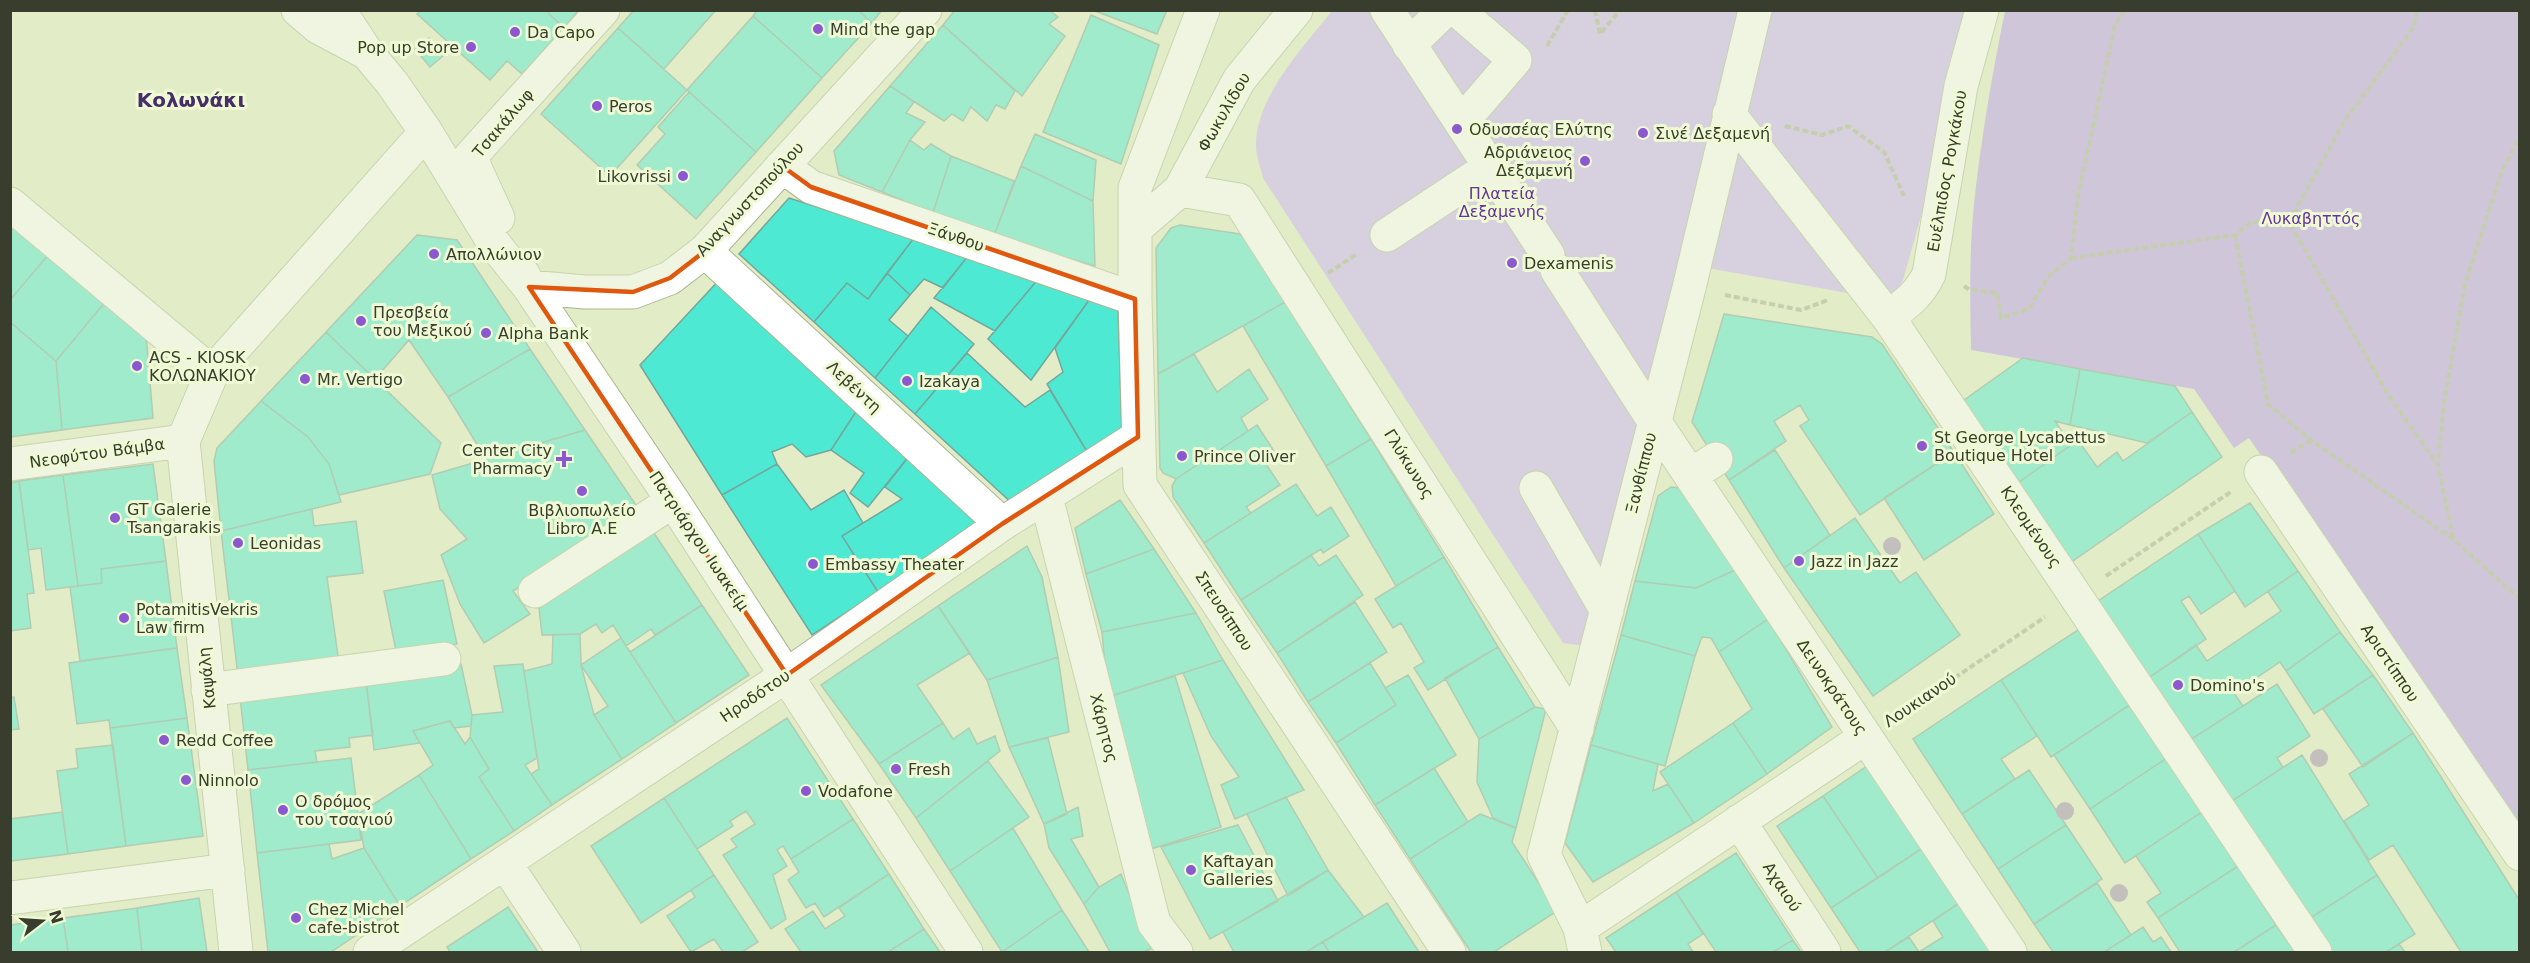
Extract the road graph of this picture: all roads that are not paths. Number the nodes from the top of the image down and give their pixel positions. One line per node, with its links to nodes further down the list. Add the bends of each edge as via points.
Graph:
1 (298, 10): 13 (street, via 318,27)
2 (339, 10): 13 (street, Πατριάρχου Ιωακείμ)
3 (603, 10): 24 (street, Τσακάλωφ, via 470,157)
4 (925, 10): 17 (street, Αναγνωστοπούλου)
5 (1203, 10): 21 (street, via 1136,188)
6 (1296, 10): 19 (street, Φωκυλίδου, via 1239,80)
7 (1387, 10): 12 (street, Δεινοκράτους)
8 (1445, 10): 12 (street)
9 (1457, 10): 15 (street, via 1515,60)
10 (1755, 10): 14 (street, Ξανθίππου)
11 (1983, 10): 26 (street, Ευέλπιδος Ρογκάκου, via 1961,86 1924,286)
12 (1409, 45): 15 (street, Δεινοκράτους)
13 (367, 53): 16 (street, Πατριάρχου Ιωακείμ)
14 (1729, 114): 26 (street, Κλεομένους); 28 (street, Ξανθίππου)
15 (1461, 123): 18 (street, Δεινοκράτους)
16 (426, 132): 24 (street, Πατριάρχου Ιωακείμ, via 495,245); 27 (street, Καψάλη)
17 (782, 166): 23 (street, Αναγνωστοπούλου); 25 (street, Ξάνθου, via 811,187)
18 (1490, 167): 22 (street); 28 (street, Δεινοκράτους)
19 (1180, 190): 21 (street); 42 (street, Γλύκωνος, via 1239,200)
20 (10, 204): 27 (street)
21 (1136, 228): 25 (street, Σπευσίππου)
22 (1387, 235)
23 (705, 250): 24 (street, Αναγνωστοπούλου, via 670,278 633,292); 36 (street, Λεβέντη)
24 (529, 286): 35 (street, Πατριάρχου Ιωακείμ)
25 (1136, 299): 29 (street, Σπευσίππου)
26 (1888, 317): 58 (street, Κλεομένους)
27 (212, 373): 30 (street, Καψάλη)
28 (1654, 421): 38 (street, Ξανθίππου); 43 (street, Δεινοκράτους, via 1703,467)
29 (1138, 437): 34 (street, Ηροδότου); 55 (street, Σπευσίππου, via 1140,485)
30 (183, 441): 31 (street, Νεοφύτου Βάμβα); 41 (street, Καψάλη)
31 (10, 464)
32 (2261, 472): 45 (street, Αριστίππου)
33 (1536, 488): 38 (street)
34 (1046, 497): 36 (street, Ηροδότου); 54 (street, Χάρητος, via 1154,923)
35 (673, 501): 37 (street); 40 (street, Πατριάρχου Ιωακείμ)
36 (1002, 524): 40 (street, Ηροδότου)
37 (535, 591)
38 (1606, 611): 42 (street, Ξανθίππου)
39 (444, 659): 41 (street)
40 (787, 675): 46 (street, Ηροδότου); 53 (street, Πατριάρχου Ιωακείμ)
41 (208, 690): 47 (street, Καψάλη)
42 (1577, 729): 49 (street, Ξανθίππου, via 1544,855)
43 (1866, 737): 44 (street, Λουκιανού); 57 (street, Δεινοκράτους)
44 (1739, 821): 49 (street, Λουκιανού); 56 (street, Αχαιού)
45 (2520, 854)
46 (505, 863): 51 (street, Ηροδότου); 52 (street)
47 (228, 870): 48 (street); 50 (street, Καψάλη)
48 (10, 898)
49 (1582, 940)
50 (236, 952)
51 (370, 952)
52 (564, 952)
53 (966, 952)
54 (1176, 952)
55 (1449, 952)
56 (1824, 952)
57 (2010, 952)
58 (2315, 952)

